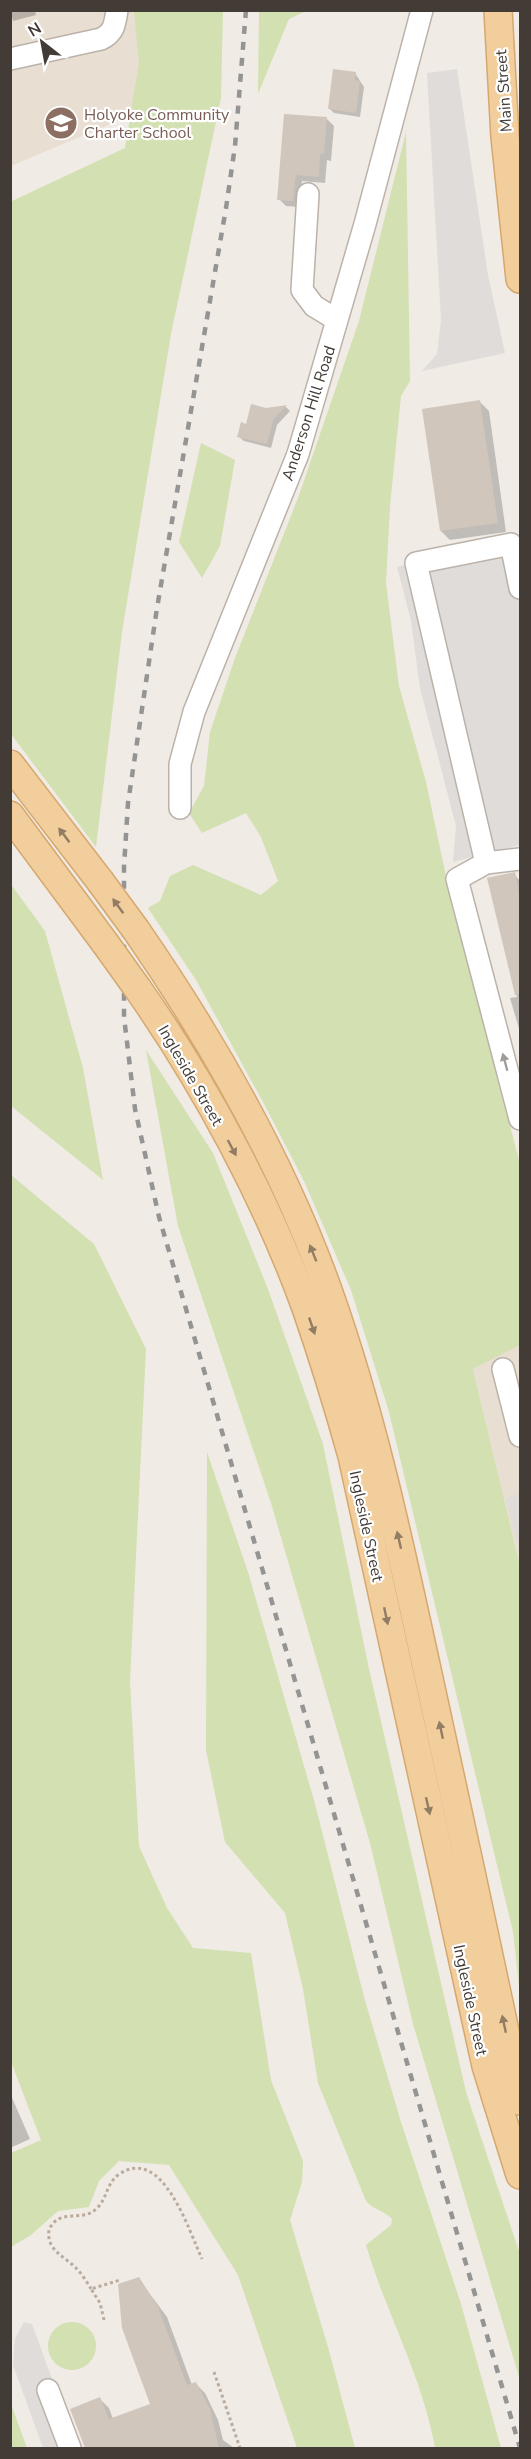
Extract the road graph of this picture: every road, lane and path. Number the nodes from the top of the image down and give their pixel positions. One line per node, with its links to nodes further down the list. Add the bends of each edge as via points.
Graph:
1 (117, 10): 4 (street, via 113,30 101,39)
2 (422, 10): 7 (street, Anderson Hill Road)
3 (498, 10): 6 (main road, Main Street, via 505,137)
4 (10, 59)
5 (308, 194): 7 (street, via 302,290 314,306)
6 (520, 279)
7 (337, 320): 10 (street, Anderson Hill Road, via 298,454 194,712 180,764)
8 (520, 588): 13 (street, via 511,544 416,563)
9 (10, 764): 17 (main road, Ingleside Street, one-way to 9, bridge, via 399,1542 351,1358 328,1290 250,1116 180,994)
10 (180, 808)
11 (10, 816): 18 (main road, Ingleside Street, one-way to 18, bridge, via 98,933 172,1041 238,1158 301,1295 329,1375 357,1479 486,2066)
12 (520, 859): 13 (street)
13 (486, 863): 14 (street, one-way to 13, via 457,879)
14 (520, 1119)
15 (503, 1369): 16 (street)
16 (520, 1436)
17 (520, 2102)
18 (520, 2175)
19 (202, 2259): 21 (path, via 161,2178 147,2170 130,2170 112,2180 93,2212 60,2217 49,2230 54,2250 75,2267)
20 (120, 2280): 21 (path)
21 (91, 2289): 22 (path)
22 (104, 2320)
23 (214, 2372): 26 (path)
24 (48, 2390): 25 (street)
25 (70, 2448)
26 (240, 2448)

